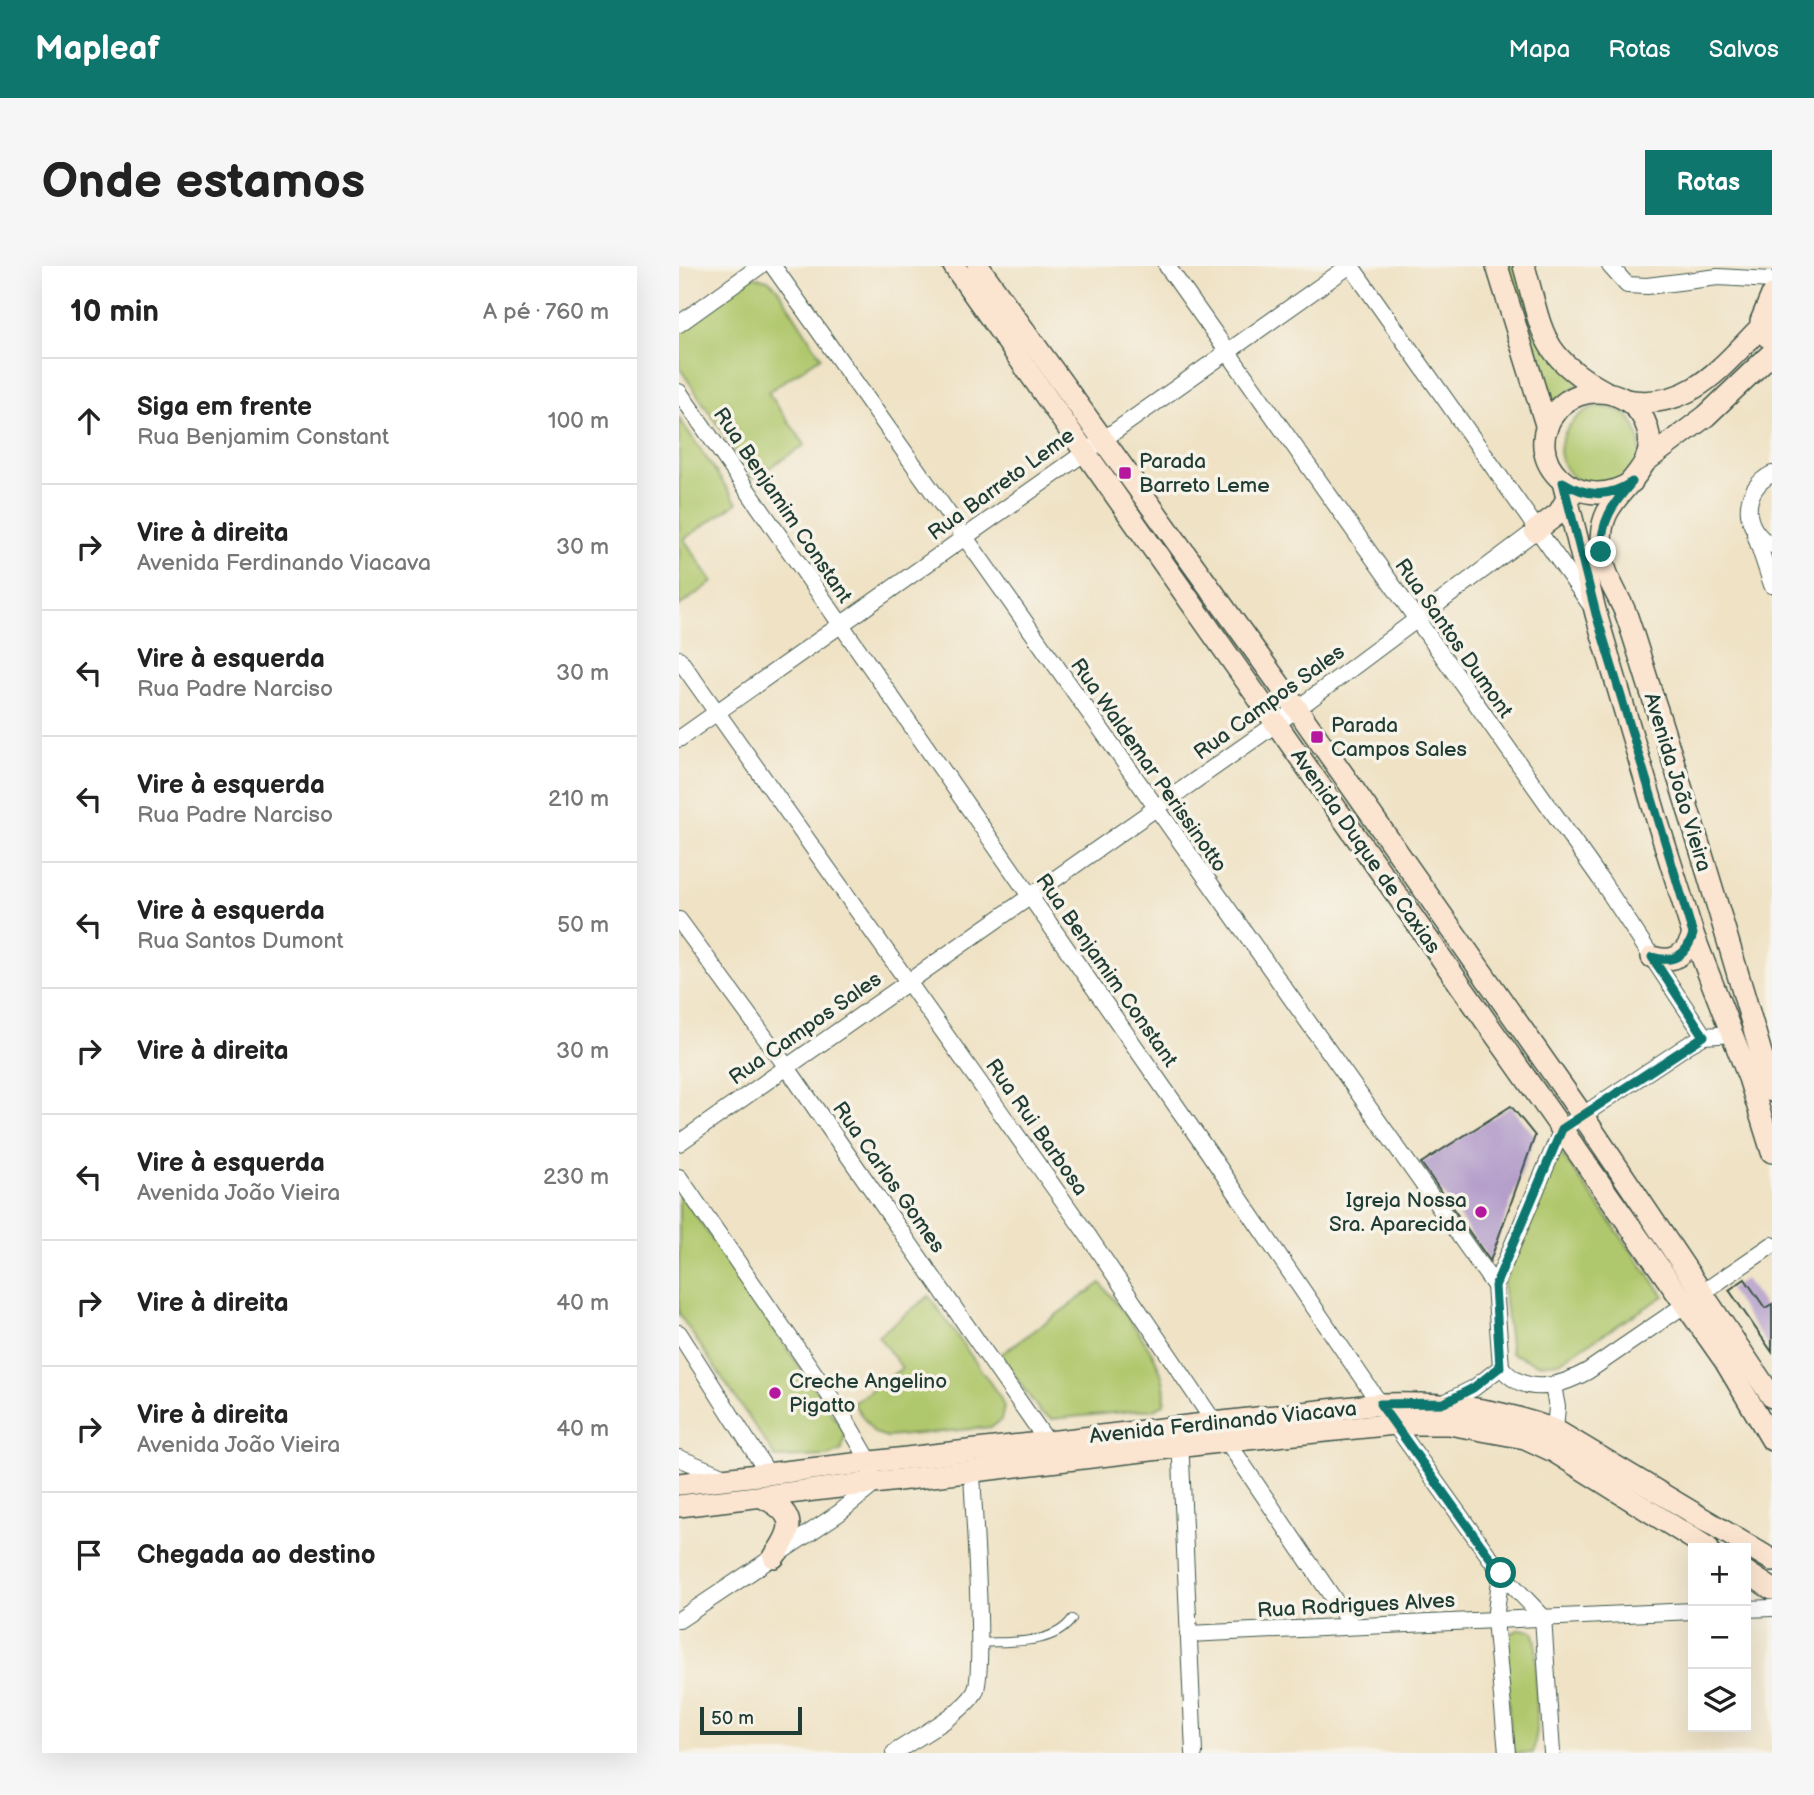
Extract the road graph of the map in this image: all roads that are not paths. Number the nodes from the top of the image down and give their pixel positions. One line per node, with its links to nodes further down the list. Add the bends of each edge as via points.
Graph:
1 (760, 266): 12 (street)
2 (773, 266): 26 (street, Rua Waldemar Perissinotto)
3 (954, 266): 19 (street, Avenida Duque de Caxias)
4 (978, 266): 19 (street, Avenida Duque de Caxias)
5 (1167, 266): 14 (street, Rua Santos Dumont)
6 (1350, 266): 14 (street, Rua Barreto Leme); 24 (street)
7 (1497, 266): 18 (street)
8 (1524, 266): 17 (street, via 1548,346 1573,374)
9 (1610, 266): 10 (street, via 1627,285 1647,286)
10 (1717, 272): 11 (street)
11 (1771, 292): 13 (street, via 1762,312)
12 (679, 324)
13 (1767, 334): 17 (street, via 1701,386 1642,402)
14 (1226, 352): 19 (street, Rua Barreto Leme); 30 (street, Rua Santos Dumont)
15 (1772, 353): 20 (street, via 1706,416)
16 (679, 391): 31 (street, Rua Benjamim Constant)
17 (1616, 396): 18 (street, via 1587,392 1569,399); 20 (street, via 1642,416 1647,427)
18 (1547, 428): 23 (street, via 1545,448)
19 (1092, 445): 26 (street, Rua Barreto Leme); 33 (street, Avenida Duque de Caxias); 35 (street, Avenida Duque de Caxias)
20 (1646, 461): 22 (street)
21 (1772, 474): 25 (street, via 1750,497 1749,520)
22 (1632, 482): 23 (street, via 1619,490 1590,495); 46 (street, Avenida João Vieira, via 1602,527 1604,565 1647,680)
23 (1565, 489): 24 (street, via 1559,513); 29 (street, Avenida João Vieira)
24 (1535, 530): 29 (street); 30 (street, Rua Campos Sales)
25 (1754, 531): 27 (street); 28 (street)
26 (963, 538): 31 (street, Rua Barreto Leme); 37 (street, Rua Waldemar Perissinotto)
27 (1772, 545)
28 (1772, 585)
29 (1596, 614): 40 (street, Avenida João Vieira)
30 (1416, 620): 33 (street, Rua Campos Sales); 41 (street, Rua Santos Dumont)
31 (840, 626): 34 (street, Rua Barreto Leme); 38 (street, Rua Benjamim Constant)
32 (679, 659): 34 (street, Rua Rui Barbosa)
33 (1297, 709): 35 (street, Rua Campos Sales); 47 (street, Avenida Duque de Caxias)
34 (718, 713): 36 (street, Rua Barreto Leme); 42 (street, Rua Rui Barbosa)
35 (1276, 723): 37 (street, Rua Campos Sales); 48 (street, Avenida Duque de Caxias)
36 (679, 739)
37 (1155, 809): 38 (street, Rua Campos Sales); 53 (street, Rua Waldemar Perissinotto)
38 (1030, 897): 42 (street, Rua Campos Sales); 61 (street, Rua Benjamim Constant)
39 (679, 920): 45 (street, Rua Carlos Gomes)
40 (1693, 934): 41 (street, via 1691,944 1678,957); 43 (street, Avenida João Vieira)
41 (1652, 957): 44 (street, Rua Santos Dumont)
42 (909, 982): 45 (street, Rua Campos Sales); 62 (street, Rua Rui Barbosa)
43 (1733, 1034): 44 (street); 50 (street, Avenida João Vieira)
44 (1704, 1036): 47 (street)
45 (786, 1066): 49 (street, Rua Campos Sales); 66 (street, Rua Carlos Gomes)
46 (1772, 1091)
47 (1583, 1116): 48 (street); 54 (street, Avenida Duque de Caxias)
48 (1562, 1129): 53 (street); 55 (street, Avenida Duque de Caxias)
49 (679, 1143)
50 (1772, 1152)
51 (679, 1177): 71 (street, via 841,1412)
52 (1772, 1245): 54 (street)
53 (1495, 1286): 57 (street)
54 (1703, 1292): 55 (street); 59 (street, Avenida Duque de Caxias)
55 (1685, 1305): 58 (street, via 1588,1371); 67 (street, Avenida Duque de Caxias)
56 (679, 1333): 73 (street)
57 (1500, 1367): 58 (street, via 1523,1384); 60 (street)
58 (1553, 1386): 64 (street)
59 (1772, 1396)
60 (1444, 1403): 61 (street, Avenida Ferdinando Viacava); 64 (street, Avenida Ferdinando Viacava, via 1518,1416)
61 (1380, 1404): 62 (street, Avenida Ferdinando Viacava); 63 (street, Rua Benjamim Constant)
62 (1214, 1423): 65 (street, Avenida Ferdinando Viacava); 68 (street, Rua Rui Barbosa)
63 (1395, 1424): 68 (street, Avenida Ferdinando Viacava); 79 (street, Avenida Ferdinando Viacava, via 1449,1424 1525,1438); 82 (street, Rua Benjamim Constant)
64 (1555, 1430): 81 (street, Avenida Ferdinando Viacava)
65 (1180, 1437): 66 (street, Avenida Ferdinando Viacava); 68 (street, Avenida Ferdinando Viacava); 70 (street, Avenida Ferdinando Viacava); 93 (street)
66 (1046, 1440): 70 (street, Rua Carlos Gomes); 71 (street, Avenida Ferdinando Viacava)
67 (1772, 1440)
68 (1227, 1441): 92 (street, Rua Rui Barbosa)
69 (679, 1458): 74 (street)
70 (1060, 1461): 72 (street, Avenida Ferdinando Viacava)
71 (870, 1462): 73 (street, Avenida Ferdinando Viacava); 76 (street)
72 (972, 1472): 76 (street, Avenida Ferdinando Viacava); 94 (street)
73 (769, 1475): 74 (street, Avenida Ferdinando Viacava)
74 (729, 1479): 75 (street, Avenida Ferdinando Viacava)
75 (679, 1484)
76 (872, 1486): 77 (street, Avenida Ferdinando Viacava); 80 (street)
77 (764, 1498): 78 (street, Avenida Ferdinando Viacava); 80 (street, via 783,1510 790,1523 790,1532)
78 (679, 1506)
79 (1700, 1543)
80 (774, 1557): 91 (street)
81 (1772, 1560)
82 (1501, 1573): 88 (street, Rua Benjamim Constant); 90 (street)
83 (1751, 1575): 84 (street)
84 (1772, 1589)
85 (1772, 1608): 86 (street)
86 (1751, 1609)
87 (1688, 1611): 88 (street, Rua Rodrigues Alves)
88 (1543, 1617): 90 (street, Rua Rodrigues Alves); 98 (street)
89 (1072, 1619): 94 (lane, via 1053,1636)
90 (1495, 1619): 92 (street, Rua Rodrigues Alves); 97 (street)
91 (679, 1620)
92 (1352, 1626): 93 (street, Rua Rodrigues Alves)
93 (1188, 1634): 96 (street)
94 (978, 1643): 95 (street, via 976,1690 965,1704)
95 (894, 1753)
96 (1194, 1753)
97 (1507, 1753)
98 (1552, 1753)

